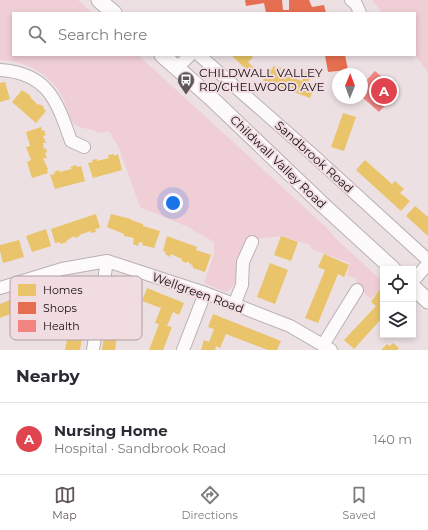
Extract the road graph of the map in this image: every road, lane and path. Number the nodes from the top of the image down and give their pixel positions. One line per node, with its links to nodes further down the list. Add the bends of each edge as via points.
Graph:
1 (351, 0): 2 (street)
2 (360, 12)
3 (163, 56): 6 (main road, Childwall Valley Road)
4 (189, 56): 6 (street)
5 (200, 56): 10 (street, Sandbrook Road)
6 (177, 68): 13 (main road, Childwall Valley Road)
7 (0, 70): 8 (street, via 27,75 41,83 55,102 71,142)
8 (84, 147)
9 (252, 242): 23 (street, via 243,262 242,285)
10 (428, 260)
11 (107, 261): 14 (street, Wellgreen Road); 15 (street); 21 (street, Wellgreen Road)
12 (428, 264): 16 (street)
13 (390, 266)
14 (39, 276)
15 (105, 276)
16 (416, 278)
17 (10, 285): 18 (street, Wellgreen Road)
18 (0, 288)
19 (357, 290): 25 (street, Wellgreen Road)
20 (416, 290): 22 (main road)
21 (205, 293): 23 (street, Wellgreen Road); 27 (street)
22 (428, 300)
23 (234, 306): 25 (street, Wellgreen Road, via 290,326)
24 (95, 340): 26 (street)
25 (327, 347)
26 (93, 350)
27 (183, 350)

